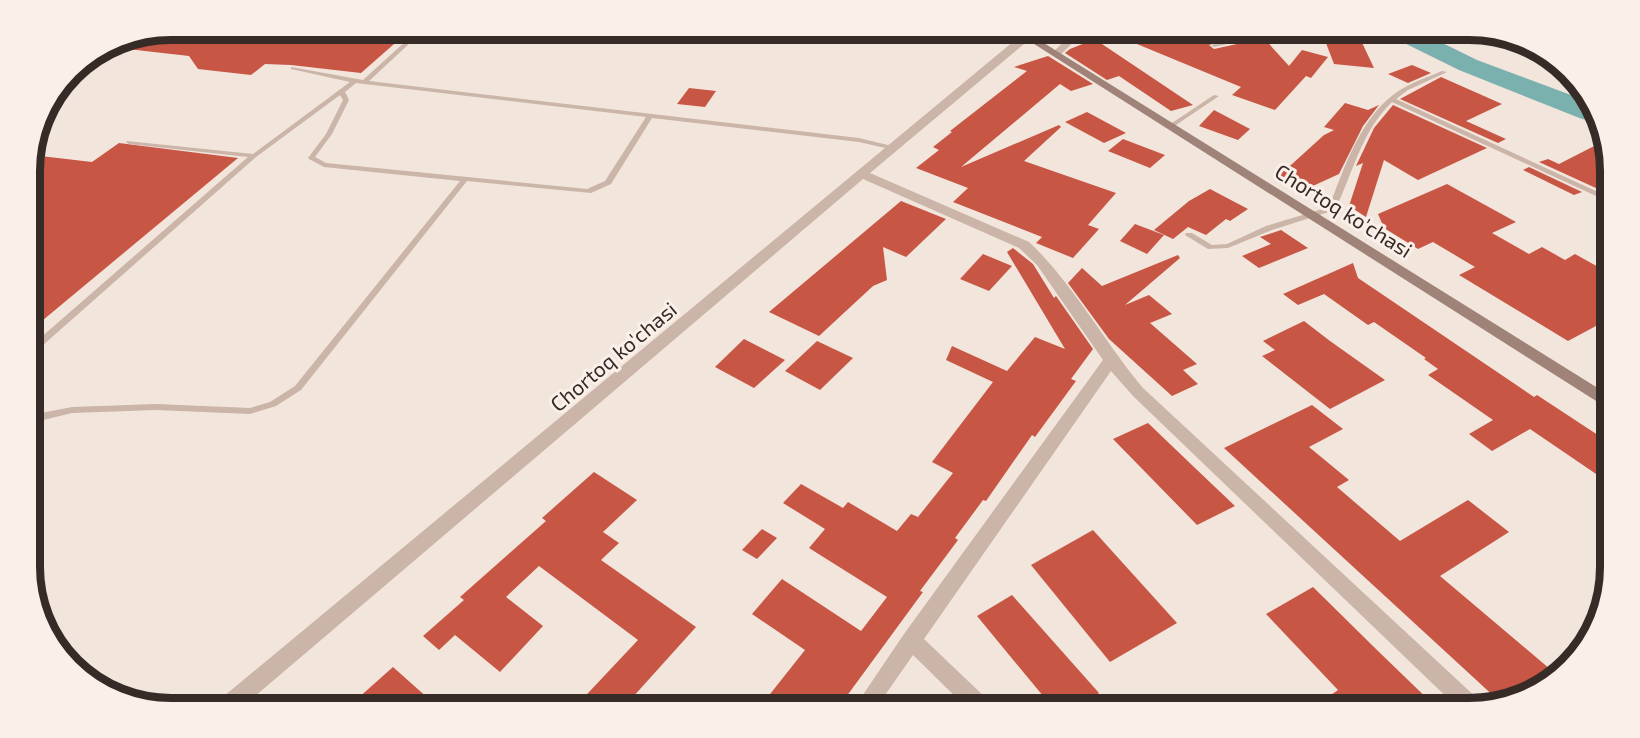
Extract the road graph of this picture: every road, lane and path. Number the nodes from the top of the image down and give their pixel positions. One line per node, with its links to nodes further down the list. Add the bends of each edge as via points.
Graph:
1 (1018, 40): 17 (street, Chortoq ko'chasi)
2 (1034, 40): 7 (street, Chortoq ko'chasi)
3 (1070, 40): 7 (street)
4 (1237, 40): 6 (lane)
5 (408, 41): 10 (lane)
6 (1214, 45)
7 (1056, 54): 15 (street, Chortoq ko'chasi)
8 (293, 68): 10 (lane)
9 (1444, 72): 13 (lane)
10 (360, 82): 11 (lane); 14 (lane)
11 (341, 92): 18 (lane); 20 (lane, via 345,100 329,134 314,150 313,161)
12 (1216, 96): 15 (lane)
13 (1393, 100): 21 (lane); 22 (lane, via 1373,120 1355,148 1332,208)
14 (650, 116): 17 (lane, via 859,140); 20 (lane, via 608,182 588,191)
15 (1171, 126): 22 (street, Chortoq ko'chasi)
16 (129, 142): 18 (lane)
17 (894, 148): 19 (street, Chortoq ko'chasi)
18 (254, 156): 24 (lane)
19 (863, 174): 25 (street, via 1024,245 1042,262); 32 (street, Chortoq ko'chasi)
20 (465, 179): 27 (lane, via 298,388 273,404 250,411 156,407 72,410)
21 (1600, 196)
22 (1311, 214): 23 (lane, via 1228,246 1211,247); 26 (street, Chortoq ko'chasi)
23 (1189, 235)
24 (41, 343)
25 (1111, 360): 28 (street); 31 (street, via 1138,392)
26 (1600, 396)
27 (40, 417)
28 (911, 640): 29 (street); 30 (street)
29 (871, 697)
30 (971, 697)
31 (1461, 697)
32 (237, 698)

